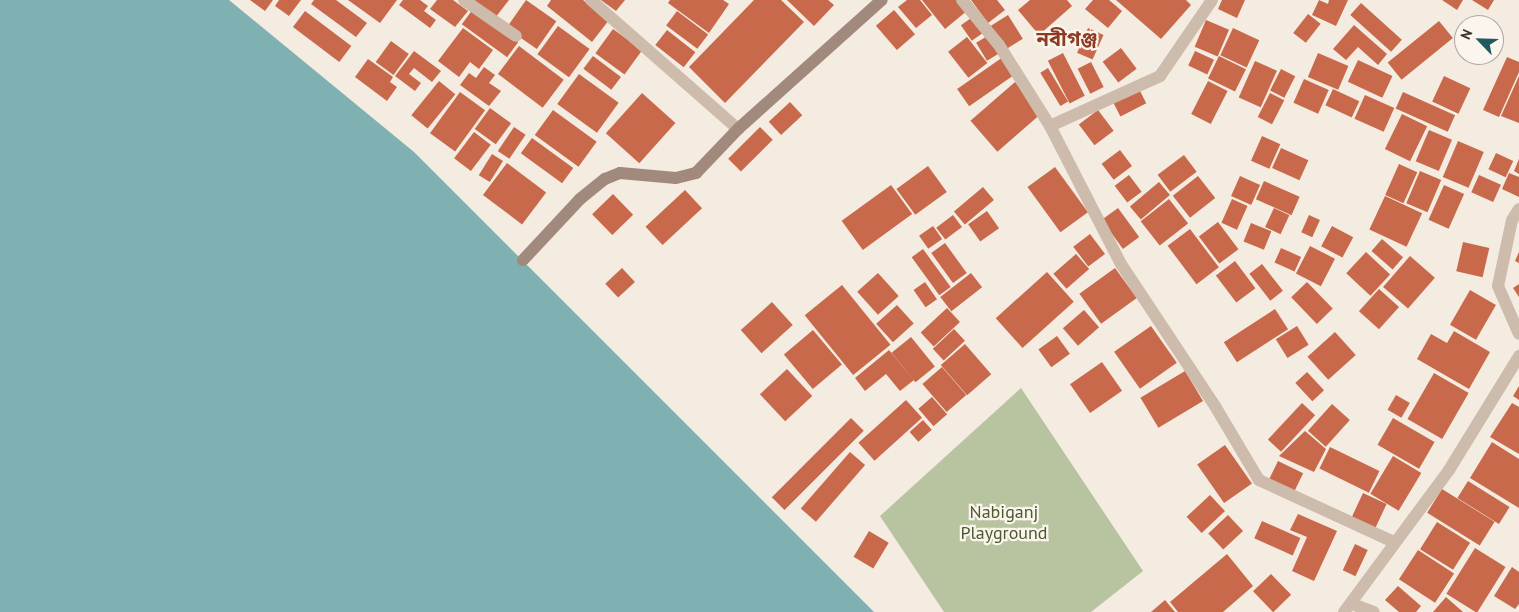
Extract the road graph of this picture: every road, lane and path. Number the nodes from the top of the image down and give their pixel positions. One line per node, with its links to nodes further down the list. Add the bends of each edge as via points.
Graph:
1 (464, 0): 6 (street)
2 (591, 0): 8 (street)
3 (882, 0): 8 (main road)
4 (962, 0): 7 (street, via 999,45)
5 (1212, 0): 7 (street, via 1160,76)
6 (516, 36)
7 (1050, 126): 13 (street, via 1121,264 1215,406 1259,480)
8 (738, 129): 10 (main road, via 696,173 686,178 620,173 605,179 580,199)
9 (1519, 209): 11 (street, via 1512,220 1498,286)
10 (523, 260)
11 (1519, 334)
12 (1519, 356): 13 (street, via 1449,470)
13 (1394, 542): 14 (street)
14 (1348, 608): 15 (street)
15 (1374, 612)

